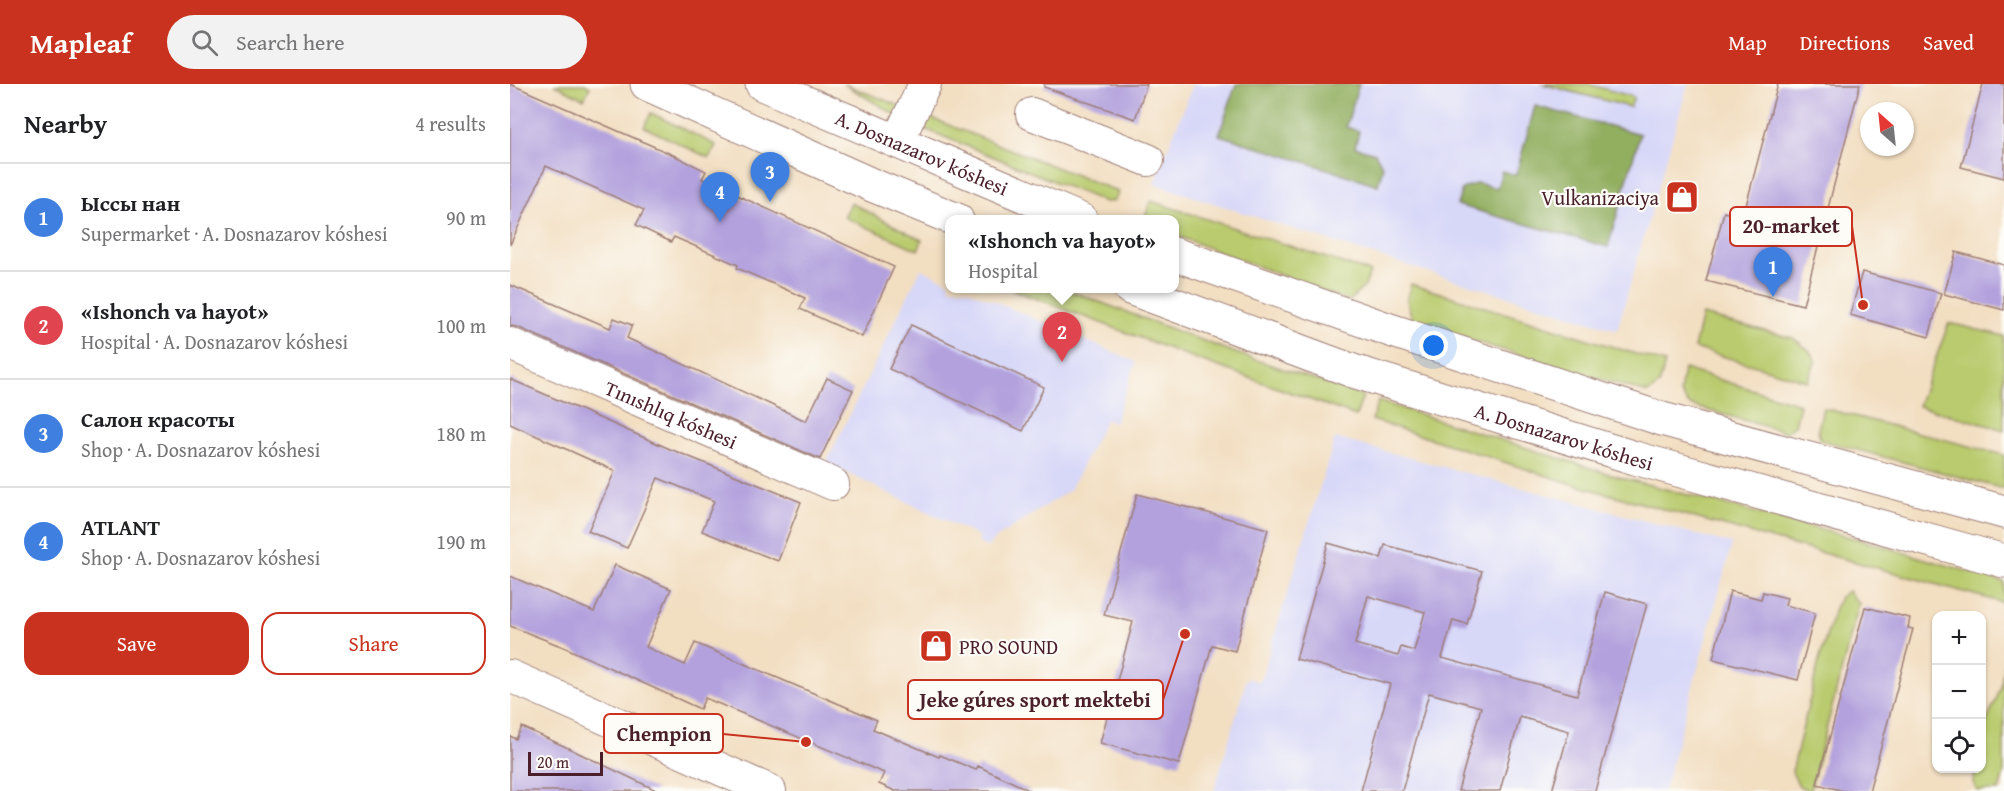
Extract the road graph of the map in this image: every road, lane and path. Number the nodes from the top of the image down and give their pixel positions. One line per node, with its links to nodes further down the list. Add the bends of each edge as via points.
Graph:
1 (647, 84): 7 (main road)
2 (762, 84): 5 (main road, A. Dosnazarov kóshesi)
3 (925, 84): 5 (street)
4 (1032, 114): 6 (street)
5 (897, 142): 8 (main road, A. Dosnazarov kóshesi)
6 (1148, 160)
7 (947, 215)
8 (1071, 215)
9 (1179, 256): 13 (main road, via 1662,419)
10 (1143, 293): 14 (main road, A. Dosnazarov kóshesi, via 1353,371 1657,464)
11 (510, 344): 12 (street, Tınıshlıq kóshesi)
12 (833, 484)
13 (2004, 512)
14 (2004, 561)
15 (510, 676): 16 (street)
16 (770, 791)

